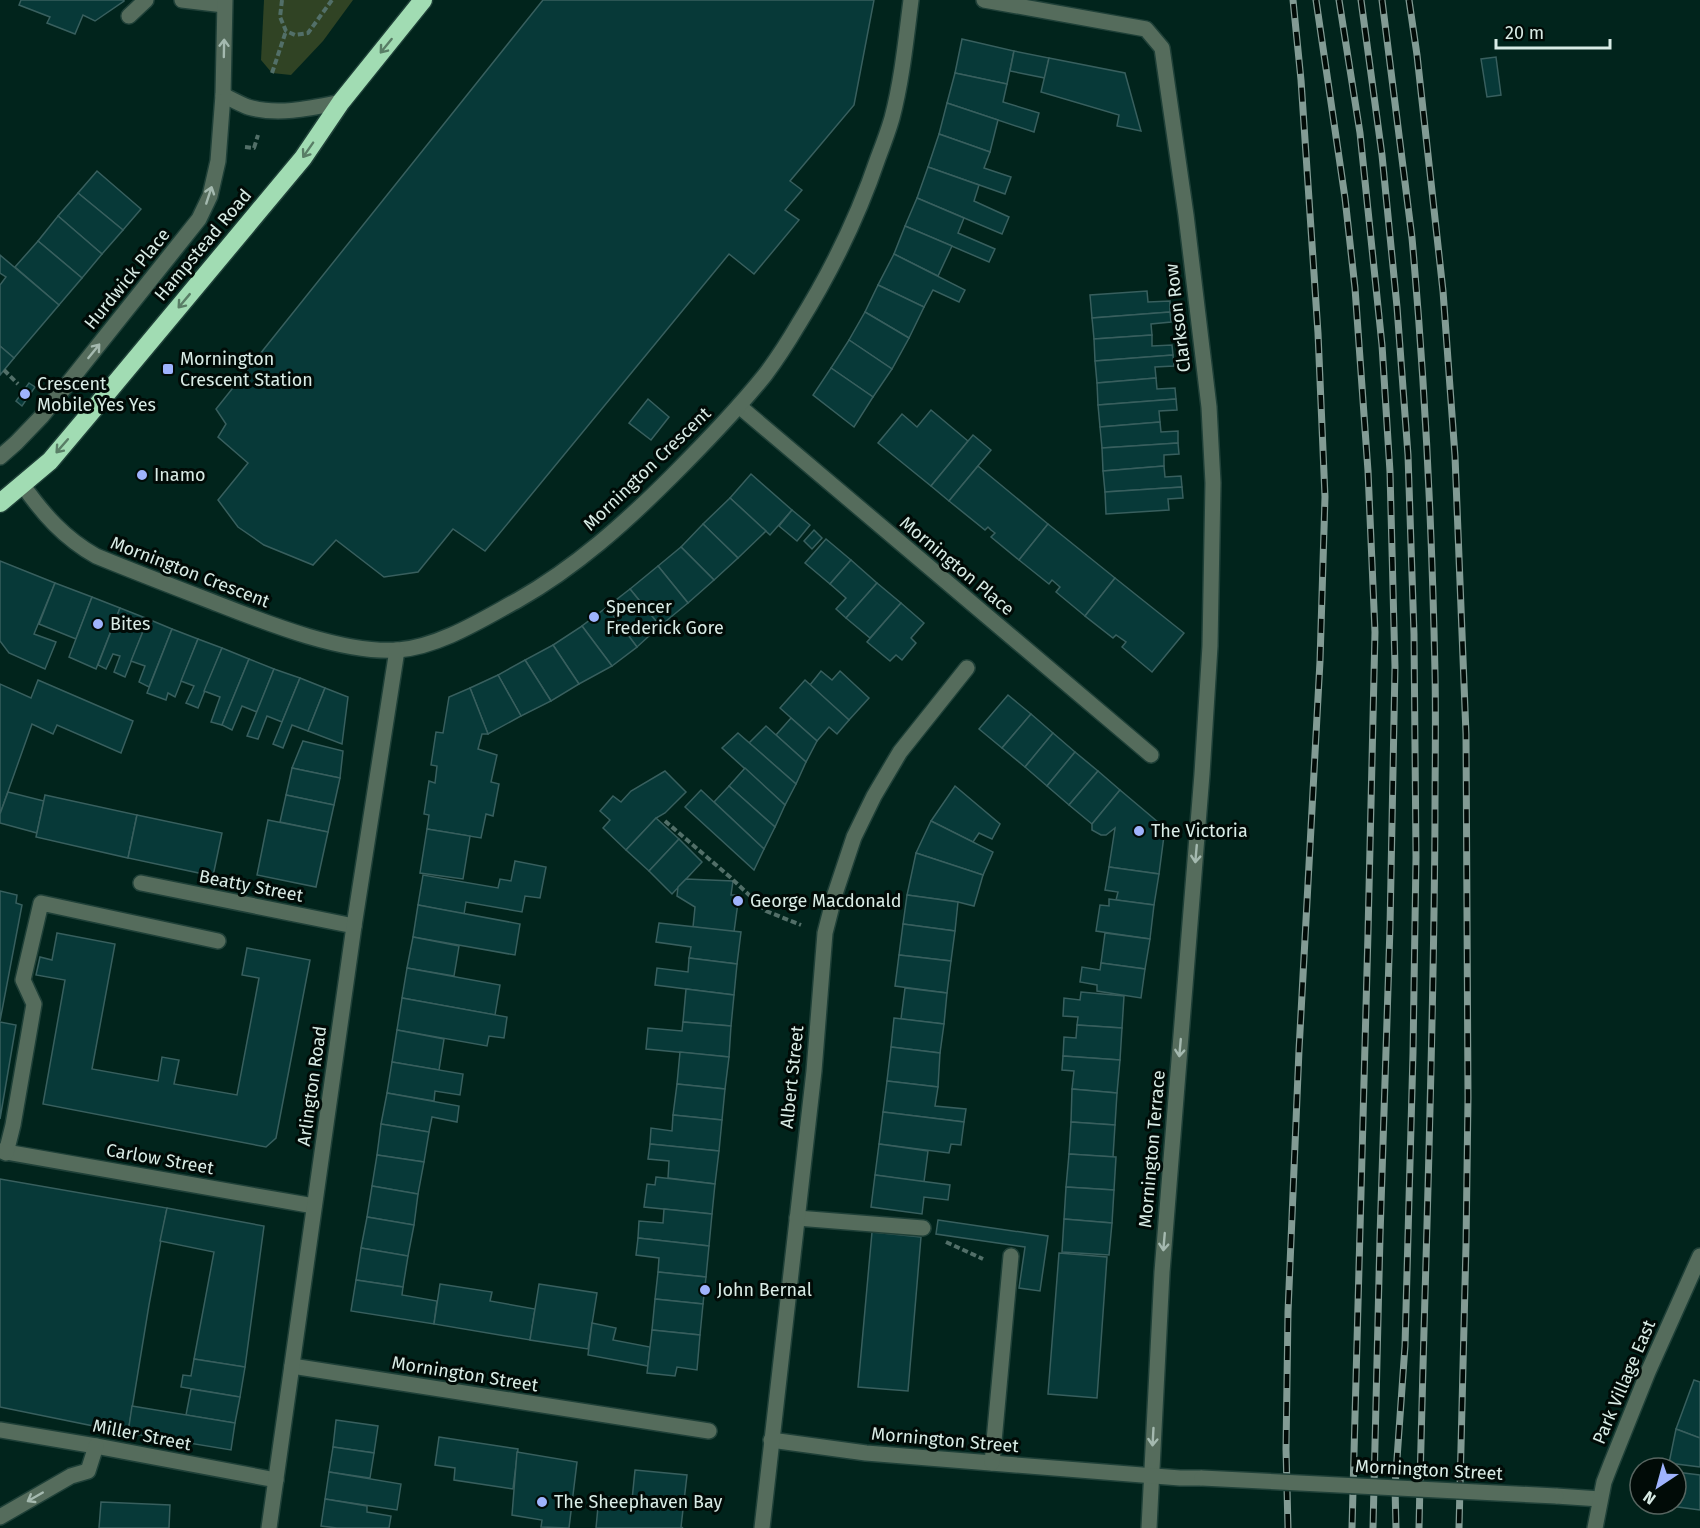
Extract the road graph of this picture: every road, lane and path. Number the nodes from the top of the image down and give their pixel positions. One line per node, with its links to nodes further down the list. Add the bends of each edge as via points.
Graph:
1 (146, 0): 9 (street)
2 (182, 0): 8 (street)
3 (282, 0): 10 (path, via 280,17)
4 (332, 0): 10 (path, via 308,33 295,35)
5 (423, 0): 13 (highway, Hampstead Road, one-way to 13)
6 (911, 0): 16 (street, Mornington Crescent, via 891,120 861,205 810,306 767,372)
7 (984, 0): 23 (street, Clarkson Row, via 1146,29 1162,48 1209,406 1213,483 1210,646)
8 (224, 3): 12 (street, Hurdwick Place, one-way to 8)
9 (129, 16)
10 (286, 31): 11 (path)
11 (272, 73)
12 (223, 95): 13 (street, via 264,110 294,111); 17 (street, Hurdwick Place, one-way to 12, via 42,416 200,219 218,161)
13 (341, 102): 18 (highway, Hampstead Road, one-way to 18, via 303,158 122,377 50,461)
14 (4, 370): 15 (path)
15 (18, 384)
16 (738, 406): 20 (street, Mornington Crescent, via 642,506 567,569 453,634); 22 (street, Mornington Place)
17 (0, 457)
18 (22, 484): 19 (highway, Hampstead Road); 20 (street, Mornington Crescent, via 45,515 73,542 96,556 259,620 344,645)
19 (0, 503)
20 (397, 650): 26 (street, Arlington Road)
21 (967, 668): 27 (street, Albert Street, via 900,752 874,796 854,837)
22 (1151, 755)
23 (1202, 774): 42 (street, Mornington Terrace, one-way to 42, via 1161,1272)
24 (665, 821): 27 (path, via 766,911)
25 (141, 883): 26 (street, Beatty Street)
26 (354, 926): 30 (street, Arlington Road)
27 (825, 933): 31 (street, Albert Street)
28 (218, 940): 29 (street, via 41,903 23,980 34,1004 14,1125)
29 (3, 1152): 30 (street, Carlow Street)
30 (314, 1206): 36 (street, Arlington Road)
31 (797, 1218): 32 (street); 39 (street, Albert Street)
32 (923, 1228): 35 (path, via 983,1259)
33 (1011, 1256): 41 (street)
34 (1700, 1256): 44 (street, Park Village East, via 1648,1372)
35 (982, 1270)
36 (292, 1366): 38 (street, Mornington Street); 43 (street, Arlington Road)
37 (0, 1430): 40 (street, Miller Street)
38 (709, 1431)
39 (771, 1440): 41 (street, Mornington Street, via 866,1453); 47 (street, Albert Street)
40 (96, 1446): 43 (street, Miller Street); 45 (street, one-way to 45, via 88,1471 71,1476)
41 (992, 1463): 42 (street, Mornington Street)
42 (1151, 1476): 44 (street, Mornington Street, bridge); 48 (street, Mornington Terrace)
43 (276, 1480): 46 (street, Arlington Road)
44 (1600, 1499): 49 (street, Park Village East)
45 (0, 1517)
46 (269, 1528)
47 (762, 1528)
48 (1149, 1528)
49 (1595, 1528)

